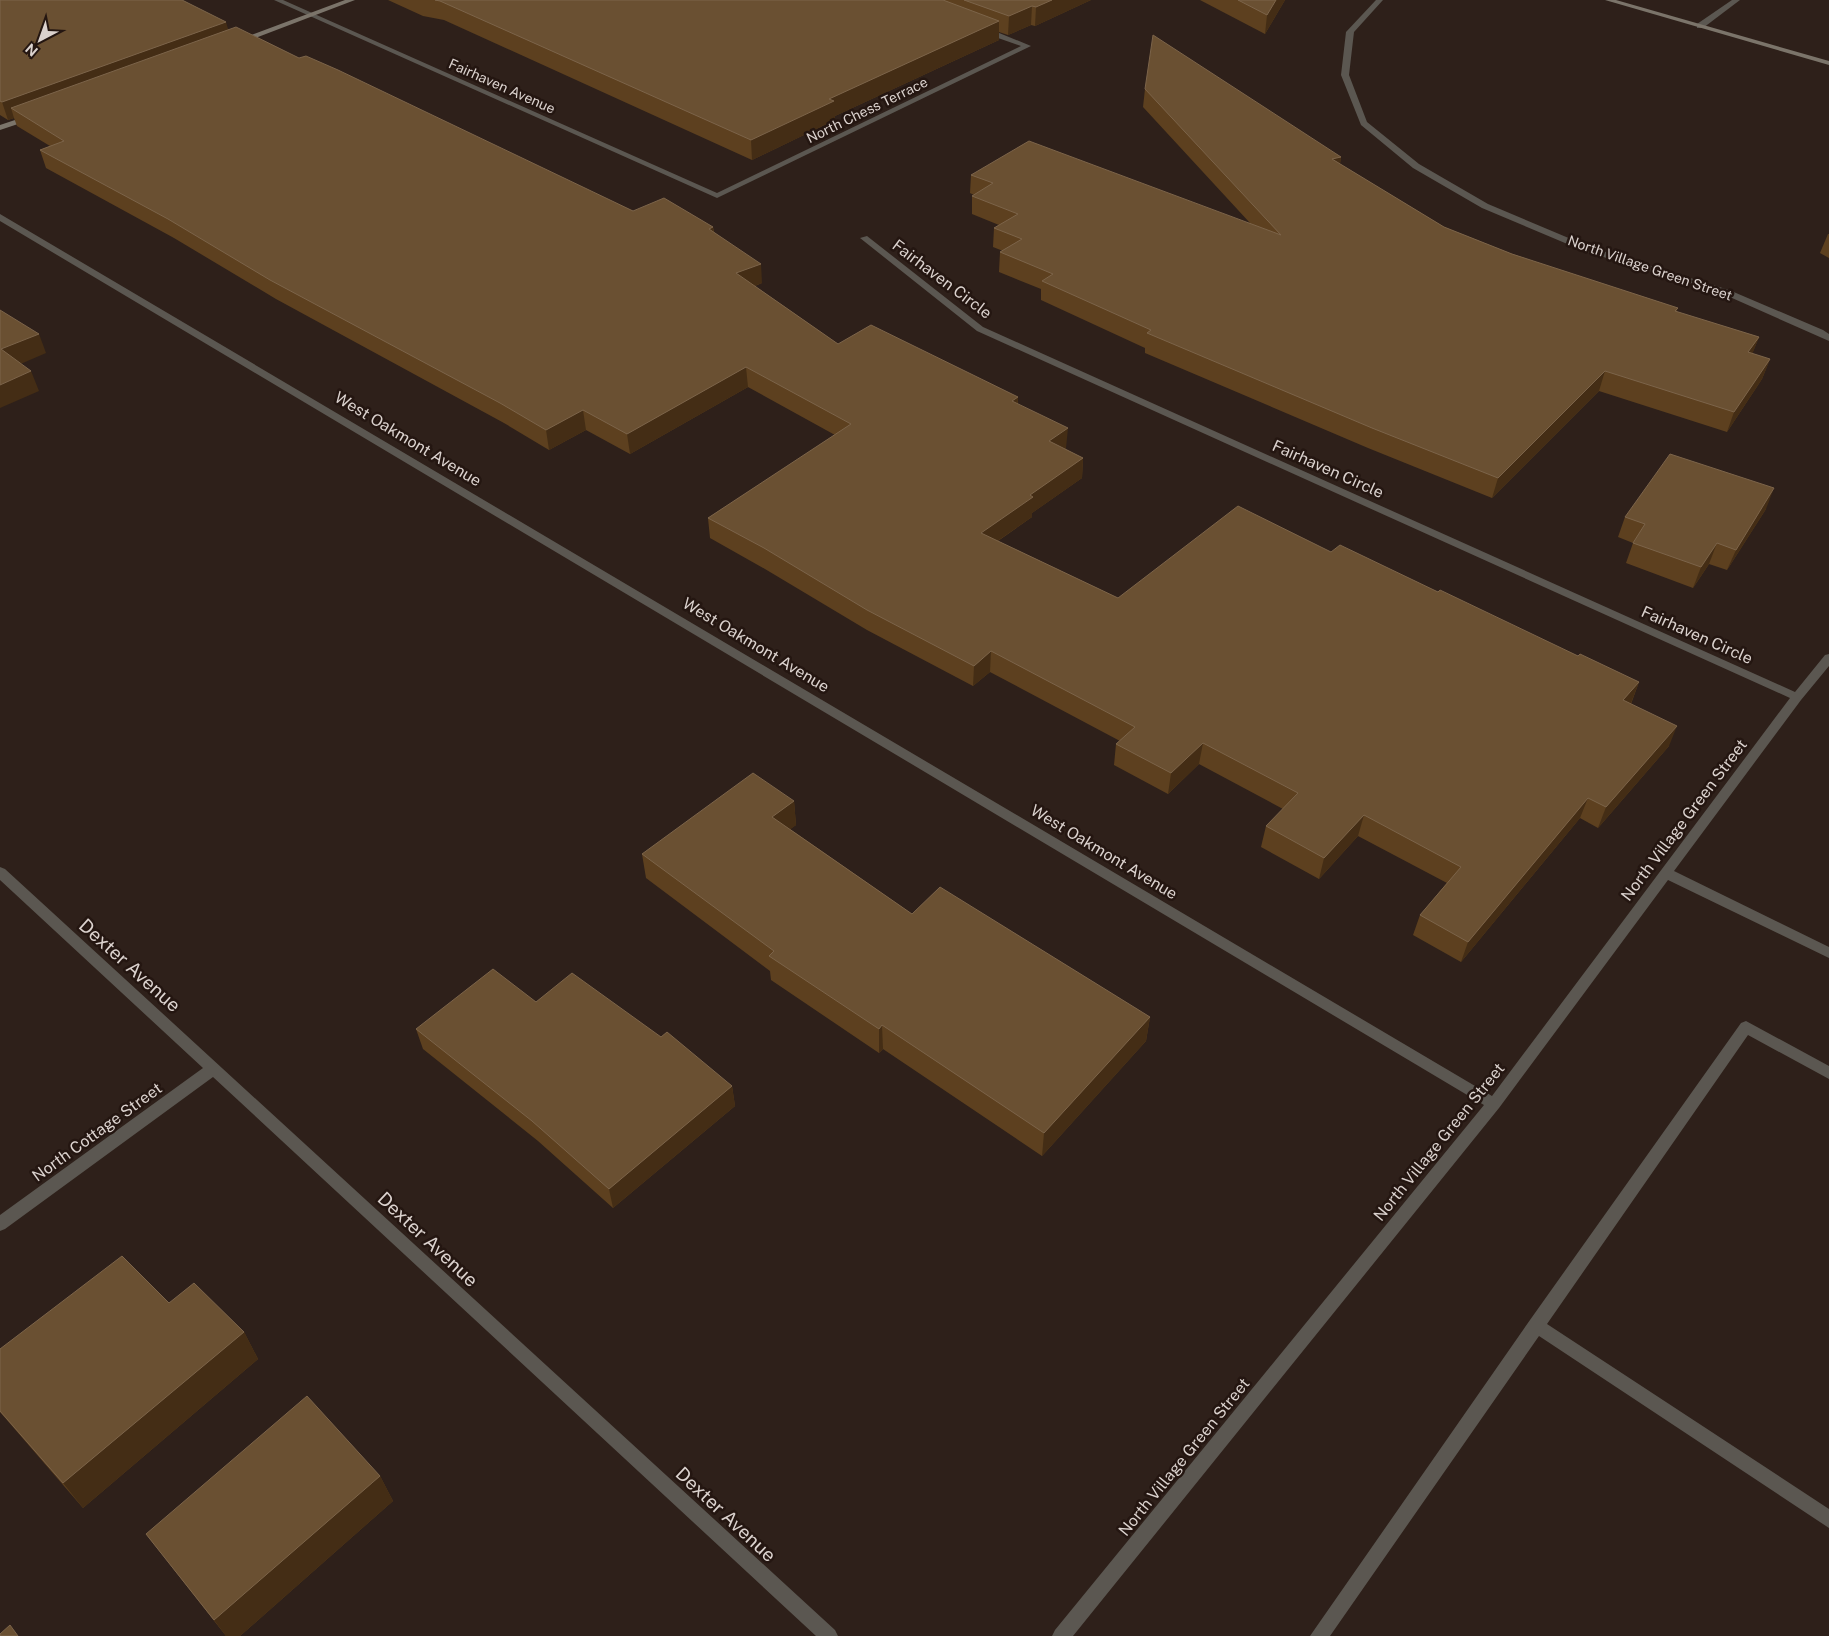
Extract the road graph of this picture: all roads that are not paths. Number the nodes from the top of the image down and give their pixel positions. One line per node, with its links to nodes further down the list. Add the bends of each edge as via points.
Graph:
1 (277, 0): 6 (street, Fairhaven Avenue)
2 (352, 0): 6 (street)
3 (1380, 0): 16 (street, North Village Green Street, via 1350,32 1346,75 1364,123 1416,166 1486,206 1587,249 1726,292)
4 (1608, 0): 8 (street)
5 (1737, 0): 8 (street)
6 (311, 14): 9 (street); 13 (street, Fairhaven Avenue)
7 (973, 26): 13 (street, North Chess Terrace, via 1027,46)
8 (1700, 26): 10 (street)
9 (229, 45)
10 (1829, 63)
11 (37, 115): 12 (street)
12 (0, 128)
13 (717, 196)
14 (0, 217): 24 (street, West Oakmont Avenue)
15 (864, 238): 18 (street, Fairhaven Circle, via 980,329)
16 (1829, 338)
17 (1829, 658): 18 (street, North Village Green Street)
18 (1797, 697): 20 (street, North Village Green Street)
19 (0, 872): 22 (street, Dexter Avenue)
20 (1666, 873): 21 (street); 24 (street, North Village Green Street)
21 (1829, 953)
22 (214, 1068): 25 (street, North Cottage Street); 28 (street, Dexter Avenue)
23 (1829, 1073): 26 (street, via 1746,1027)
24 (1494, 1104): 29 (street, North Village Green Street)
25 (0, 1224)
26 (1536, 1325): 27 (street); 30 (street)
27 (1829, 1520)
28 (829, 1636)
29 (1061, 1636)
30 (1319, 1636)

